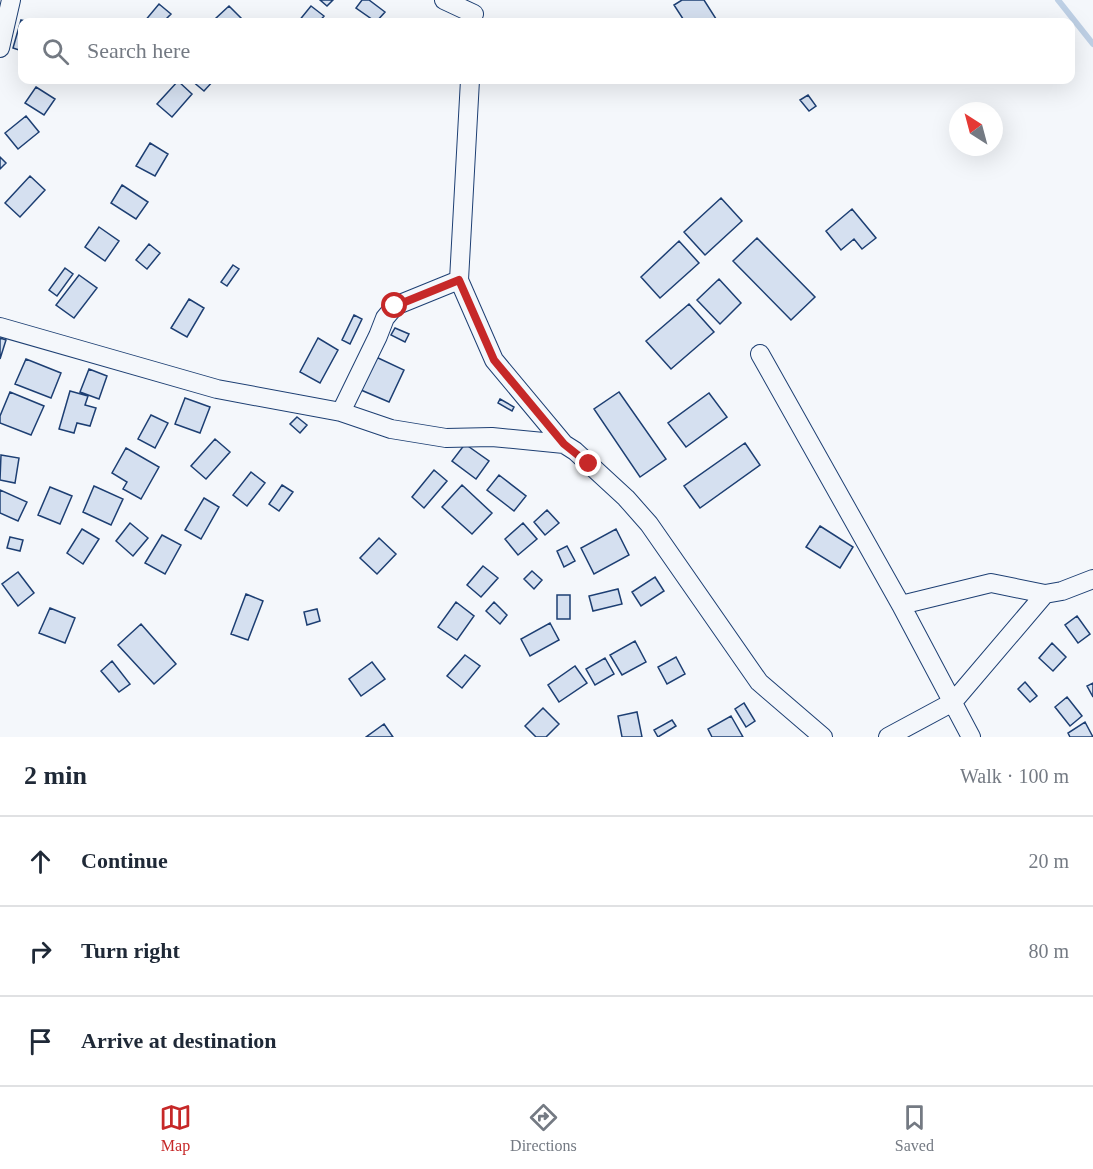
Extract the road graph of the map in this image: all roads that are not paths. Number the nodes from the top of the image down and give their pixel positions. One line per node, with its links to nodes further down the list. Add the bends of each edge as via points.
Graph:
1 (11, 0): 4 (street)
2 (444, 0): 3 (street)
3 (474, 12)
4 (0, 48)
5 (470, 84): 6 (street)
6 (459, 280): 9 (street, via 395,306 385,318); 10 (street, via 494,360)
7 (0, 327): 9 (street, via 217,389)
8 (760, 354): 13 (street)
9 (341, 412): 10 (street, via 391,429 446,438 492,437)
10 (564, 444): 15 (street, via 619,491 649,524 759,682)
11 (1093, 579): 12 (street)
12 (1045, 594): 13 (street, via 991,583); 14 (street)
13 (901, 605): 14 (street)
14 (952, 702): 16 (street); 17 (street)
15 (823, 737)
16 (888, 737)
17 (971, 737)

